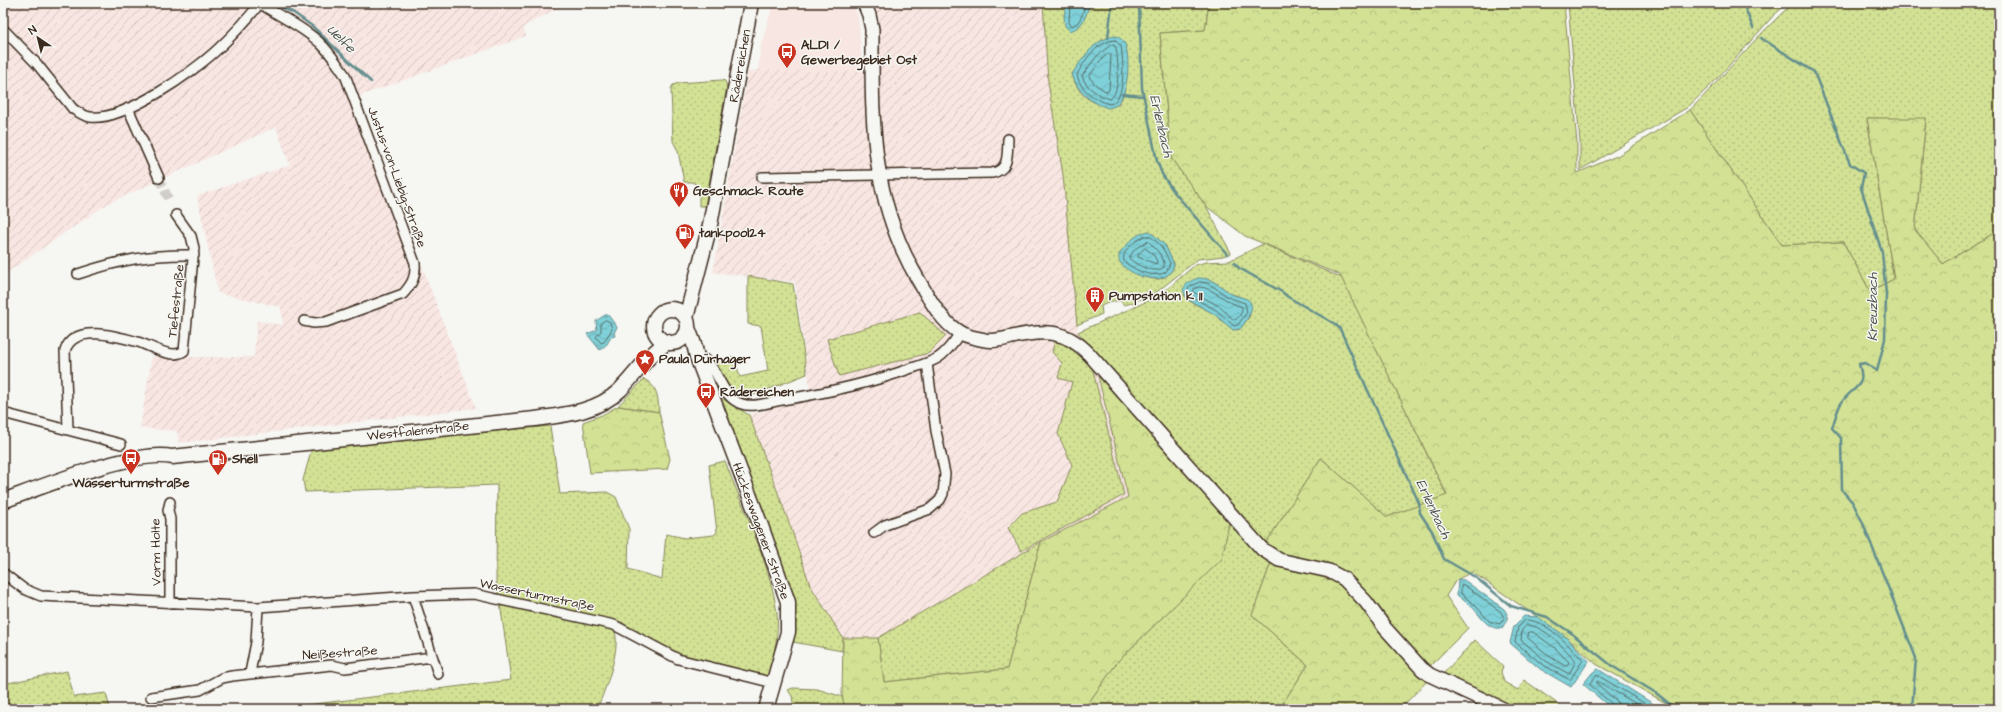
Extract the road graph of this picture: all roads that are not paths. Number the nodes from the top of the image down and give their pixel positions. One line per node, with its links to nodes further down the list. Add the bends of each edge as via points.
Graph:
1 (260, 3): 5 (street, via 227,41 193,70); 15 (street, Justus-von-Liebig-Straße, via 320,43 345,75 415,264 416,273 412,284 403,294 326,322)
2 (864, 3): 7 (street, via 872,29 874,132)
3 (751, 5): 13 (main road, Rädereichen, via 710,225 700,271)
4 (3, 28): 5 (street, via 37,64 66,102 81,114 97,117)
5 (128, 108): 9 (street)
6 (1008, 139): 7 (street, via 1007,161 998,172)
7 (878, 174): 8 (street); 18 (street, via 891,221 911,266 934,306)
8 (762, 177)
9 (159, 178)
10 (176, 215): 11 (street, Tiefestraße, via 191,236)
11 (194, 255): 12 (street, Tiefestraße, via 162,254 137,258); 24 (street, Tiefestraße, via 184,351 180,354 127,339 85,333 71,339 64,351)
12 (78, 274)
13 (693, 287): 14 (main road, Rädereichen); 16 (main road, Rädereichen)
14 (673, 309): 16 (main road, via 681,312); 17 (main road, via 665,310 659,315 655,325)
15 (304, 321)
16 (687, 323): 19 (main road, via 685,336); 20 (main road, Hückeswagener Straße)
17 (656, 332): 19 (main road, via 661,339); 21 (main road, Westfalenstraße)
18 (960, 333): 22 (street, via 947,350); 41 (street, via 986,340 1040,332 1068,338 1089,354 1262,549 1279,560 1336,574 1352,585 1422,669)
19 (673, 341): 20 (main road, Hückeswagener Straße, via 687,345); 21 (main road, Westfalenstraße)
20 (698, 359): 22 (street, via 706,360 710,364 730,396 748,405 863,384); 38 (main road, Hückeswagener Straße, via 788,602 788,632)
21 (645, 360): 26 (main road, Westfalenstraße, via 611,398 591,408 559,416)
22 (927, 363): 30 (street, via 936,431 945,474 943,494 930,509 885,525)
23 (3, 413): 24 (street)
24 (68, 429): 25 (street)
25 (121, 444)
26 (172, 457): 27 (main road, Westfalenstraße, via 156,456 110,465); 29 (main road, Westfalenstraße, via 157,464 113,470)
27 (3, 501)
28 (170, 502): 33 (street, Vorm Holte)
29 (3, 509)
30 (874, 534)
31 (3, 572): 33 (street, Wasserturmstraße, via 24,589 41,596)
32 (413, 596): 34 (street, Wasserturmstraße); 35 (street); 38 (street, Wasserturmstraße, via 474,594 614,625 678,659)
33 (170, 602): 34 (street, Wasserturmstraße)
34 (258, 607): 36 (street, via 256,642)
35 (432, 657): 36 (street, Neißestraße, via 344,668 332,665); 37 (street)
36 (250, 673): 39 (street, Neißestraße, via 222,678 200,690)
37 (438, 674)
38 (774, 683): 40 (main road, Hückeswagener Straße)
39 (151, 697)
40 (766, 709)
41 (1503, 709)

